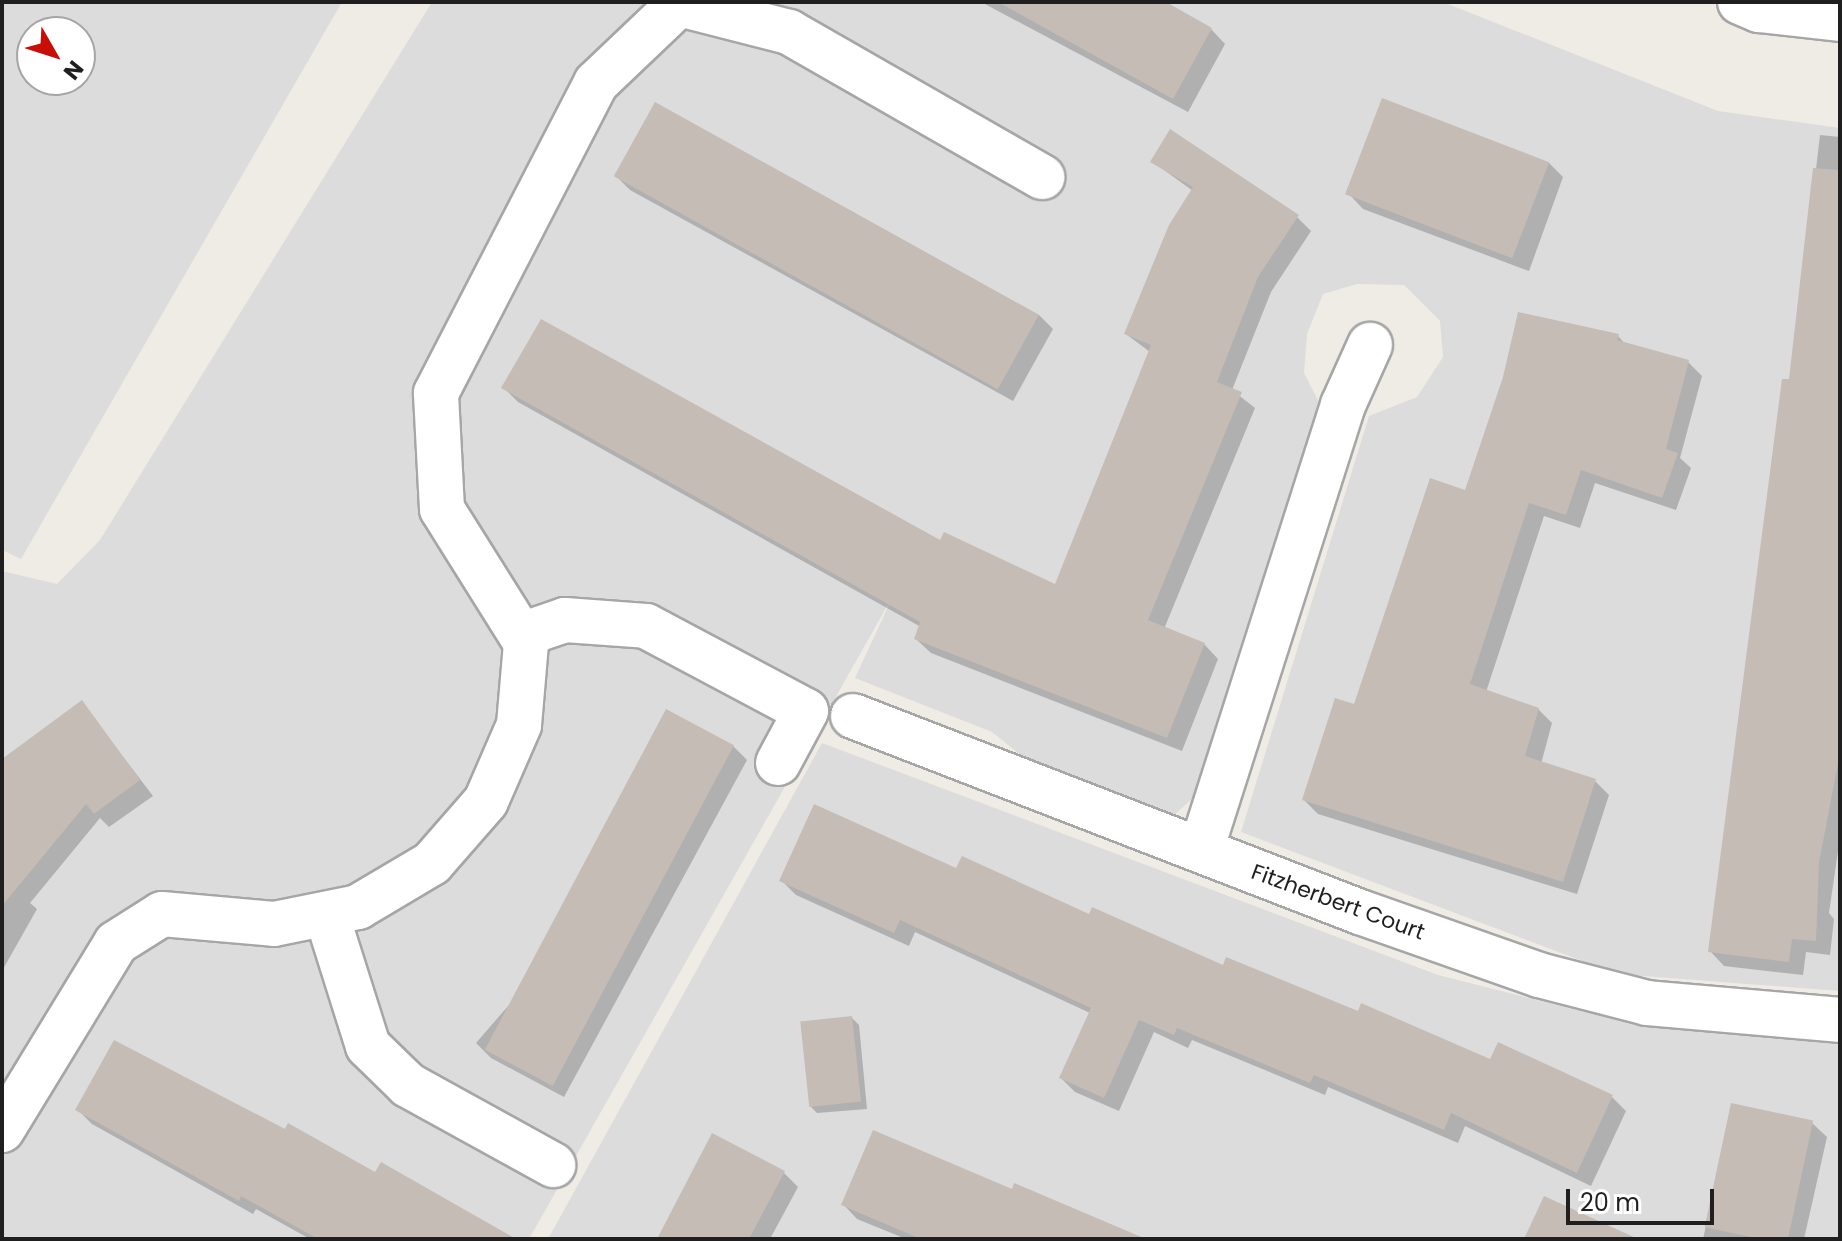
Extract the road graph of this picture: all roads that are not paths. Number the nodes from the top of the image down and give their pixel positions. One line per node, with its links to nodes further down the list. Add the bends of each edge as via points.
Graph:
1 (1740, 2): 2 (street, via 1759,10)
2 (1840, 19)
3 (1042, 177): 5 (street, via 789,32 679,4 596,83 436,393 442,509)
4 (1370, 345): 8 (street, via 1343,405)
5 (524, 634): 7 (street, via 565,620 646,626 806,711); 9 (street, via 519,725 486,801 432,863 397,888)
6 (853, 716): 8 (street, Fitzherbert Court)
7 (778, 763)
8 (1201, 850): 10 (street, Fitzherbert Court, via 1539,975 1647,1003)
9 (327, 916): 11 (street, via 274,924 162,914 116,943); 12 (street, via 368,1046 408,1085)
10 (1840, 1020)
11 (2, 1130)
12 (553, 1165)

